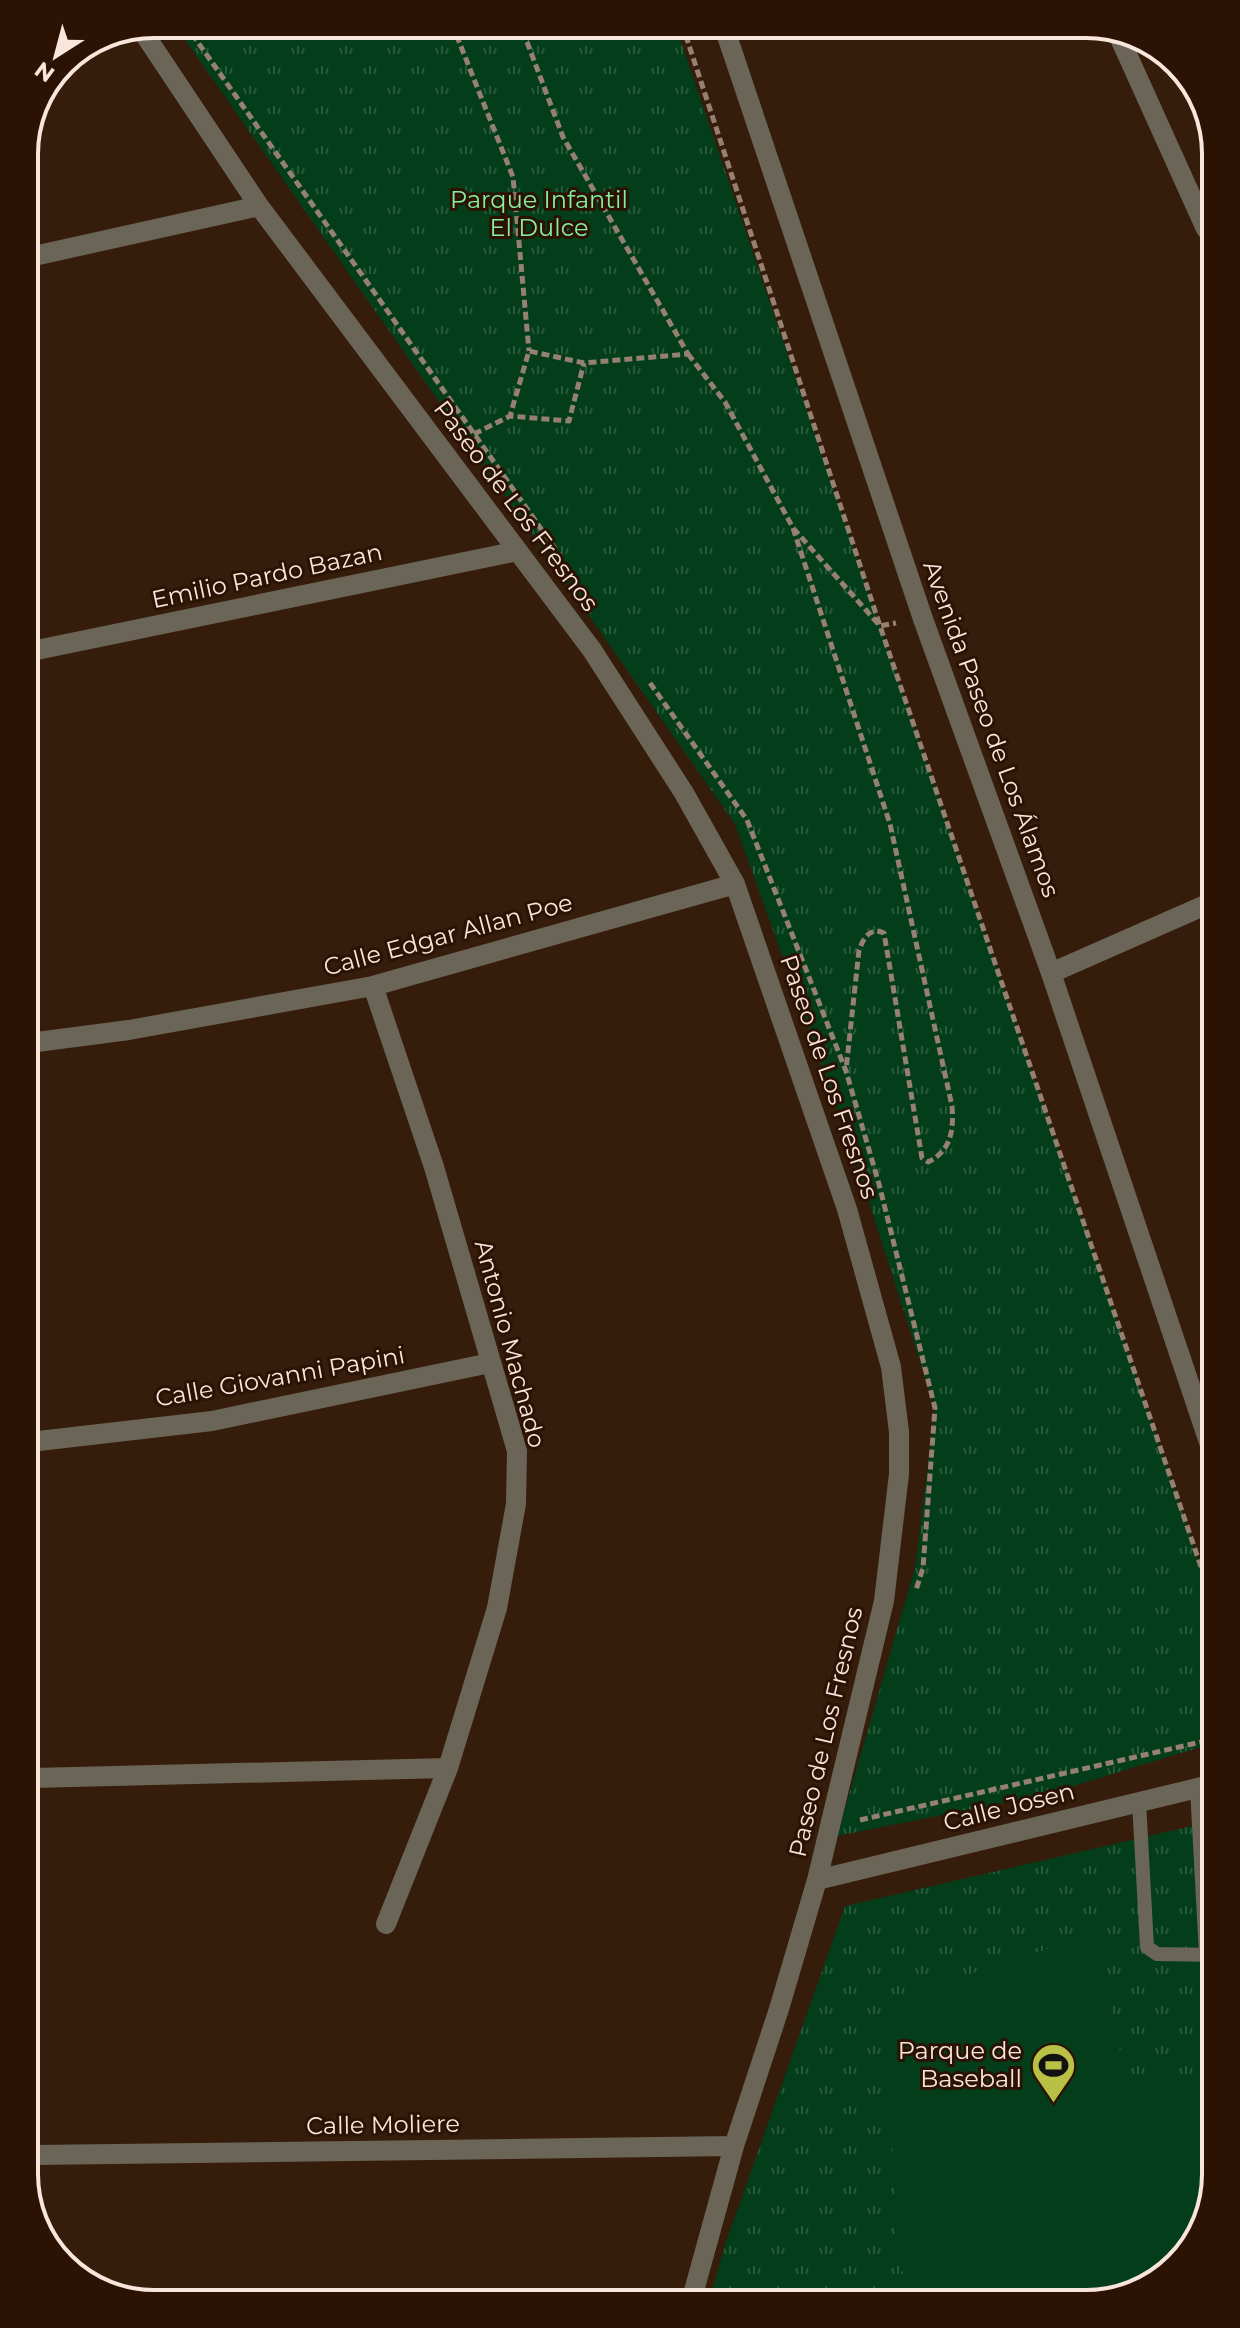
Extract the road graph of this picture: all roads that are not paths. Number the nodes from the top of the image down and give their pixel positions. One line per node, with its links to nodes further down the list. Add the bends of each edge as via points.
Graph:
1 (728, 38): 11 (street, Avenida Paseo de Los Álamos, via 923,619)
2 (147, 39): 4 (street, Paseo de Los Fresnos)
3 (1122, 44): 5 (street)
4 (259, 206): 6 (street); 7 (street, Paseo de Los Fresnos)
5 (1202, 220)
6 (38, 255)
7 (518, 551): 8 (street, Emilio Pardo Bazan); 9 (street, Paseo de Los Fresnos, via 592,650)
8 (38, 650)
9 (735, 884): 12 (street, Calle Edgar Allan Poe); 21 (street, Paseo de Los Fresnos, via 847,1209 891,1367 899,1432 884,1601)
10 (1202, 907): 11 (street)
11 (1051, 973): 15 (street, Avenida Paseo de Los Álamos)
12 (373, 986): 13 (street, Calle Edgar Allan Poe); 14 (street, Antonio Machado, via 434,1167)
13 (38, 1042)
14 (490, 1363): 16 (street, Calle Giovanni Papini, via 212,1421); 17 (street, Antonio Machado, via 517,1451 516,1504 497,1608)
15 (1202, 1421)
16 (38, 1441)
17 (448, 1768): 18 (street); 22 (street, Antonio Machado)
18 (38, 1778)
19 (1202, 1787): 20 (street, Calle Josen)
20 (1139, 1802): 21 (street, Calle Josen); 23 (lane, via 1147,1947 1157,1954)
21 (817, 1880): 24 (street, Paseo de Los Fresnos)
22 (386, 1924)
23 (1202, 1955)
24 (734, 2146): 25 (street, Calle Moliere); 26 (street, Paseo de Los Fresnos)
25 (38, 2155)
26 (694, 2290)

